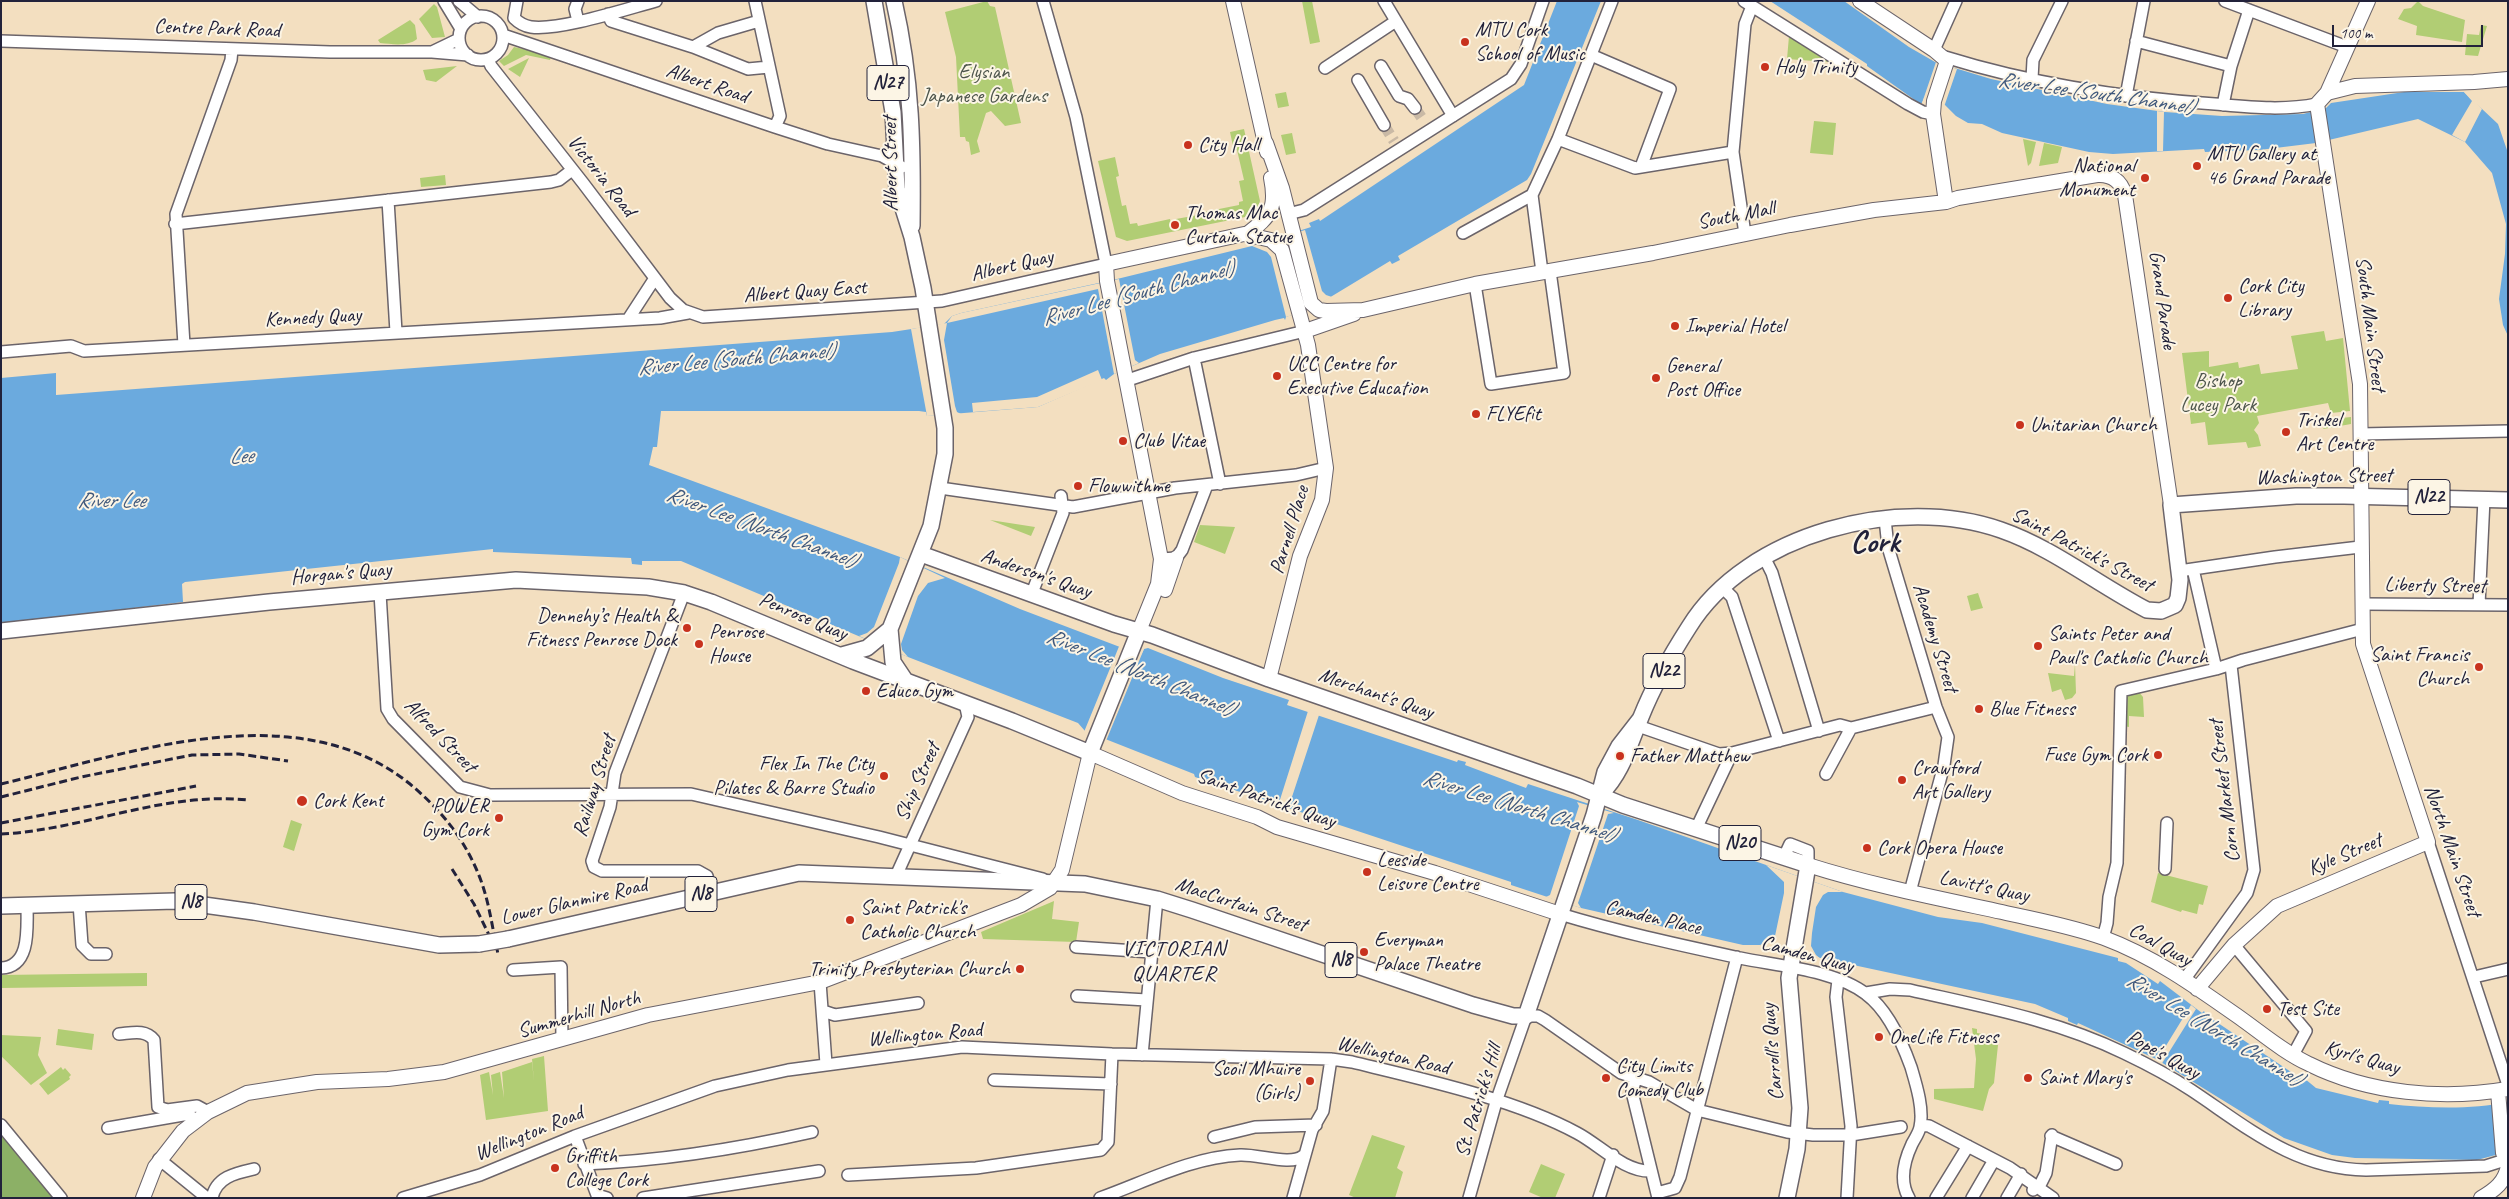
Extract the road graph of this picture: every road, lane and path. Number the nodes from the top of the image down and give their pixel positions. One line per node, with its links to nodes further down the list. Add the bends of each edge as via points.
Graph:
1 (444, 1): 29 (street)
2 (459, 1): 24 (street)
3 (517, 1): 28 (street, via 513,16)
4 (578, 1): 25 (street, via 575,9)
5 (656, 1): 21 (street)
6 (755, 1): 26 (street)
7 (874, 1): 61 (highway, Albert Street / N27, via 893,112)
8 (894, 1): 64 (highway, Albert Street / N27, via 909,85)
9 (1043, 1): 77 (street, via 1076,117)
10 (1233, 1): 59 (main road)
11 (1384, 1): 27 (street)
12 (1543, 1): 55 (street, via 1518,71 1502,86)
13 (1612, 1): 38 (street)
14 (1860, 1): 39 (main road)
15 (1956, 1): 39 (street)
16 (2062, 1): 46 (street, via 2034,60)
17 (2144, 1): 32 (street)
18 (2225, 1): 22 (street)
19 (2368, 1): 34 (main road)
20 (1748, 4): 54 (street, via 1908,104 1923,112); 60 (street)
21 (619, 6): 23 (street)
22 (2246, 6): 34 (street); 43 (street)
23 (608, 14): 25 (street); 33 (street, via 611,22)
24 (478, 17): 29 (street, via 466,22); 30 (street, via 496,22)
25 (578, 21): 28 (street, via 547,27)
26 (759, 21): 33 (street, via 718,33); 44 (street)
27 (1396, 21): 45 (street); 55 (street)
28 (524, 25): 30 (street)
29 (460, 34): 36 (street, Centre Park Road); 37 (street, via 463,51)
30 (505, 36): 40 (street, via 499,50); 57 (street, Albert Road)
31 (1, 41): 35 (street, Centre Park Road)
32 (2136, 41): 43 (street); 50 (street)
33 (692, 47): 44 (street, via 748,69)
34 (2347, 47): 41 (main road)
35 (232, 49): 36 (street, Centre Park Road); 72 (street)
36 (432, 52): 37 (street, Centre Park Road)
37 (468, 55): 40 (street)
38 (1591, 55): 58 (street); 62 (street, via 1670,89)
39 (1942, 58): 46 (street); 54 (main road)
40 (488, 59): 63 (street, Victoria Road)
41 (2341, 64): 49 (main road, via 2344,76); 51 (main road)
42 (1381, 66): 53 (street, via 1399,96 1408,99)
43 (2231, 66): 52 (street)
44 (769, 67): 57 (street, via 780,116)
45 (1325, 68)
46 (2032, 79): 50 (street)
47 (2508, 79): 49 (main road)
48 (1358, 80): 56 (street)
49 (2355, 86): 51 (main road)
50 (2126, 96): 52 (street)
51 (2321, 102): 52 (street, via 2280,108); 92 (main road, South Main Street, via 2323,140 2359,372)
52 (2223, 105)
53 (1415, 108)
54 (1933, 110): 65 (main road)
55 (1453, 116): 71 (street, via 1427,126 1304,210)
56 (1384, 125)
57 (775, 127): 61 (street, Albert Road, via 828,144 882,156)
58 (1558, 139): 62 (street, via 1635,168); 67 (street)
59 (1266, 143): 71 (main road); 73 (main road, via 1273,205 1269,216)
60 (1733, 152): 62 (street); 75 (street)
61 (896, 164): 64 (street, Albert Road); 76 (highway, Albert Street / N27, via 898,196)
62 (1641, 167)
63 (572, 170): 68 (street, via 551,182); 79 (street, Victoria Road)
64 (912, 172): 76 (highway, Albert Street / N27)
65 (1943, 180): 69 (main road); 70 (main road)
66 (2117, 180): 69 (main road, South Mall, via 2108,175 2097,176); 102 (main road, Grand Parade, via 2123,188 2129,218)
67 (1532, 195): 74 (street); 78 (street)
68 (388, 200): 72 (street); 86 (street)
69 (1952, 200): 70 (main road, South Mall)
70 (1927, 203): 75 (main road, South Mall)
71 (1288, 214): 82 (main road, South Mall, via 1314,307 1326,311)
72 (175, 224): 87 (street)
73 (1247, 234): 77 (main road); 85 (main road, Parnell Place, via 1271,240 1282,250)
74 (1463, 234)
75 (1745, 234): 78 (main road, South Mall)
76 (912, 237): 81 (highway, Albert Street / N27)
77 (1106, 264): 81 (street, Albert Quay, via 957,299); 90 (main road)
78 (1546, 272): 80 (main road, South Mall); 80 (street, via 1564,373 1491,384)
79 (655, 278): 83 (street, Victoria Road, via 675,304); 84 (street)
80 (1476, 284): 82 (main road, South Mall)
81 (925, 303): 83 (street, Albert Quay East, via 718,316); 96 (highway, N27, via 943,415 946,454)
82 (1363, 310): 85 (main road, South Mall)
83 (688, 313): 84 (street, Kennedy Quay, via 660,318)
84 (629, 318): 86 (street, Kennedy Quay)
85 (1305, 331): 89 (street); 93 (main road, Parnell Place)
86 (396, 332): 87 (street, Kennedy Quay)
87 (184, 344): 88 (street, Kennedy Quay, via 84,350 71,346)
88 (1, 352)
89 (1194, 358): 90 (street); 94 (street)
90 (1127, 375): 97 (main road)
91 (2508, 431): 92 (street)
92 (2360, 434): 98 (main road, South Main Street)
93 (1326, 468): 94 (street); 126 (main road, Parnell Place, via 1322,500 1300,556)
94 (1220, 484): 95 (street)
95 (1207, 485): 97 (street); 106 (street)
96 (940, 488): 101 (street); 107 (highway, N27)
97 (1148, 494): 101 (street, via 1073,507); 108 (main road)
98 (2361, 496): 99 (highway, Washington Street / N22); 102 (highway, Washington Street / N22, via 2296,496); 104 (main road, South Main Street)
99 (2484, 499): 100 (highway, Washington Street / N22); 116 (street)
100 (2508, 500)
101 (1061, 501): 113 (street, via 1063,513)
102 (2170, 505): 109 (highway, Grand Parade / N22)
103 (1885, 519): 105 (highway, Saint Patrick's Street / N22, via 1823,532); 115 (highway, Saint Patrick's Street / N22, via 1931,517 1985,525 2037,545 2146,610 2161,611); 129 (street, Academy Street, via 1888,548)
104 (2360, 547): 109 (street); 114 (main road, South Main Street)
105 (1764, 557): 110 (highway, Saint Patrick's Street / N22); 132 (street, via 1772,573)
106 (1176, 558): 108 (street); 118 (main road)
107 (919, 559): 113 (highway, Anderson's Quay); 119 (highway, N27)
108 (1161, 559): 118 (main road)
109 (2186, 570): 115 (highway, Grand Parade / N22); 125 (street)
110 (1722, 587): 130 (highway, Saint Patrick's Street / N22, via 1690,625); 133 (street, via 1732,597)
111 (380, 593): 112 (highway, Horgan's Quay, via 536,580); 121 (highway, Horgan's Quay); 137 (street, Alfred Street, via 386,704 393,719 460,787 490,795)
112 (684, 593): 123 (highway, Penrose Quay); 137 (street, Railway Street, via 615,773)
113 (1032, 593): 122 (highway, Anderson's Quay, via 1114,624)
114 (2363, 604): 116 (street, Liberty Street); 120 (main road, North Main Street)
115 (2175, 605)
116 (2479, 605): 117 (street, Liberty Street)
117 (2508, 605)
118 (1153, 611): 122 (main road)
119 (890, 629): 123 (highway, N27, via 873,644 853,654); 127 (highway, via 893,662)
120 (2363, 630): 124 (street); 141 (main road, North Main Street, via 2363,644)
121 (1, 631)
122 (1136, 637): 126 (highway, Merchant's Quay); 134 (highway)
123 (842, 655): 127 (highway, Penrose Quay)
124 (2230, 666): 125 (street); 166 (street, Corn Market Street, via 2254,870 2247,892)
125 (2216, 669): 154 (street, via 2121,691 2118,857)
126 (1269, 679): 138 (highway, Merchant's Quay)
127 (905, 680): 128 (highway, Penrose Quay)
128 (965, 703): 134 (highway, Saint Patrick's Quay); 142 (street, Ship Street, via 968,717)
129 (1936, 707): 131 (street); 148 (street, Academy Street, via 1948,737 1944,765)
130 (1639, 722): 135 (street, via 1715,753); 138 (highway, Saint Patrick's Street / N22, via 1619,770)
131 (1851, 728): 132 (street, via 1840,725); 136 (street)
132 (1819, 730): 133 (street)
133 (1778, 741): 135 (street)
134 (1090, 753): 146 (main road, via 1062,867); 153 (main road, Saint Patrick's Quay, via 1190,796 1257,817 1277,827)
135 (1732, 753): 140 (street)
136 (1826, 774)
137 (612, 794): 142 (street, Alfred Street, via 691,794); 147 (street, Railway Street, via 592,861 594,867 602,871 698,870 707,876)
138 (1597, 806): 140 (highway, Lavitt's Quay / N20, via 1623,805); 153 (highway, Saint Patrick's Street)
139 (2167, 823): 143 (street)
140 (1696, 829): 144 (highway, Lavitt's Quay / N20, via 1784,857)
141 (2428, 842): 155 (main road, Kyle Street, via 2277,906); 164 (street, North Main Street)
142 (910, 846): 145 (street, Ship Street); 146 (street, Alfred Street)
143 (2165, 870)
144 (1807, 872): 148 (main road, Lavitt's Quay); 161 (highway, Carroll's Quay)
145 (896, 876): 146 (highway, Lower Glanmire Road / N8, via 1024,884); 147 (highway, Lower Glanmire Road / N8, via 799,873)
146 (1054, 882): 149 (highway, MacCurtain Street / N8, via 1085,884); 167 (main road, Summerhill North, via 1044,893 1021,905)
147 (711, 892): 150 (highway, Lower Glanmire Road / N8, bridge, via 508,939 440,945 260,912 183,902)
148 (1910, 892): 154 (main road, Lavitt's Quay)
149 (1157, 899): 157 (street); 174 (highway, MacCurtain Street / N8, via 1487,1010)
150 (80, 903): 151 (highway, Lower Glanmire Road / N8); 158 (street, via 82,945 91,954)
151 (27, 905): 152 (highway, Lower Glanmire Road / N8); 160 (street, via 20,960)
152 (1, 906)
153 (1562, 908): 159 (street, Camden Place); 174 (highway, Saint Patrick's Street)
154 (2103, 938): 166 (main road, Coal Quay, via 2140,953)
155 (2234, 945): 168 (main road); 179 (street, via 2306,1030)
156 (1076, 947): 157 (street)
157 (1151, 952): 171 (street)
158 (106, 954)
159 (1737, 957): 161 (street, Camden Quay); 187 (street)
160 (1, 968)
161 (1790, 968): 165 (street, Camden Quay); 196 (highway, Carroll's Quay, via 1789,999 1798,1083)
162 (2508, 968): 164 (street)
163 (513, 970): 176 (street, via 561,967)
164 (2474, 977): 185 (street, North Main Street)
165 (1838, 980): 169 (street, Camden Quay); 197 (street, via 1836,992)
166 (2184, 980): 168 (main road, Coal Quay)
167 (820, 982): 173 (street); 176 (main road, Summerhill North, via 658,1013)
168 (2197, 989): 179 (main road, Kyrl's Quay)
169 (1866, 993): 192 (street, via 1882,1011 1902,1044 1914,1080); 204 (street, Pope's Quay, via 1910,990 2068,1028 2164,1074 2266,1141 2300,1158 2353,1170 2486,1166)
170 (1076, 996): 171 (street)
171 (1147, 1000): 178 (street)
172 (918, 1003): 173 (street, via 835,1015)
173 (823, 1011): 181 (street)
174 (1526, 1016): 182 (street, via 1538,1016 1621,1073); 186 (street, St. Patrick's Hill)
175 (119, 1034): 188 (street, via 147,1033 154,1040 158,1107 167,1110 197,1106)
176 (562, 1039): 188 (main road, Summerhill North, via 444,1072 388,1079 316,1082 260,1090)
177 (1112, 1054): 178 (street, Wellington Road); 181 (street, Wellington Road, via 962,1047); 184 (street)
178 (1142, 1055): 180 (street, Wellington Road)
179 (2293, 1055): 185 (main road, Kyrl's Quay, via 2339,1076 2403,1091)
180 (1331, 1058): 186 (street, Wellington Road, via 1397,1073); 191 (street, via 1326,1102)
181 (826, 1064): 198 (street, Wellington Road, via 715,1086)
182 (1636, 1078): 187 (street); 209 (street, via 1632,1092)
183 (994, 1080): 184 (street)
184 (1111, 1084): 212 (street, via 1108,1142 1101,1150 976,1168)
185 (2503, 1092): 204 (main road)
186 (1496, 1102): 201 (street, Wellington Road, via 1576,1133); 226 (street, St. Patrick's Hill)
187 (1697, 1110): 196 (street); 216 (street, via 1678,1183)
188 (208, 1112): 189 (main road, Summerhill North)
189 (196, 1120): 194 (street, via 183,1115); 203 (main road, Summerhill North)
190 (1, 1125): 217 (street)
191 (1316, 1125): 199 (street, via 1255,1127); 202 (street)
192 (1921, 1125): 200 (street); 230 (street, via 1905,1166 1903,1180)
193 (1901, 1126): 197 (street)
194 (108, 1128)
195 (812, 1132): 206 (street, via 753,1146 683,1156)
196 (1799, 1134): 197 (street); 228 (highway, Carroll's Quay)
197 (1851, 1135): 229 (street)
198 (575, 1136): 206 (street); 221 (street, Wellington Road, via 480,1175)
199 (1214, 1137)
200 (1968, 1146): 205 (street); 231 (street)
201 (1613, 1155): 209 (street, Wellington Road, via 1636,1170); 227 (street)
202 (1303, 1156): 224 (street, via 1294,1161 1254,1155 1224,1156); 225 (street)
203 (159, 1159): 218 (main road, Summerhill North); 219 (street)
204 (2507, 1159): 214 (main road)
205 (1994, 1160): 211 (street); 232 (street)
206 (584, 1164): 222 (street, via 596,1195)
207 (2116, 1164): 213 (street, via 2052,1136 2046,1173)
208 (254, 1169): 220 (street, via 231,1174 220,1182)
209 (1651, 1170): 216 (street)
210 (819, 1171): 215 (street)
211 (2021, 1174): 213 (street); 233 (street)
212 (848, 1175)
213 (2035, 1188): 234 (street)
214 (2504, 1188): 235 (main road)
215 (709, 1193): 223 (street)
216 (1658, 1196)
217 (61, 1198)
218 (143, 1198)
219 (207, 1198)
220 (212, 1198)
221 (403, 1198)
222 (606, 1198)
223 (643, 1198)
224 (1100, 1198)
225 (1293, 1198)
226 (1469, 1198)
227 (1599, 1198)
228 (1787, 1198)
229 (1847, 1198)
230 (1909, 1198)
231 (1936, 1198)
232 (1972, 1198)
233 (2007, 1198)
234 (2053, 1198)
235 (2481, 1198)

